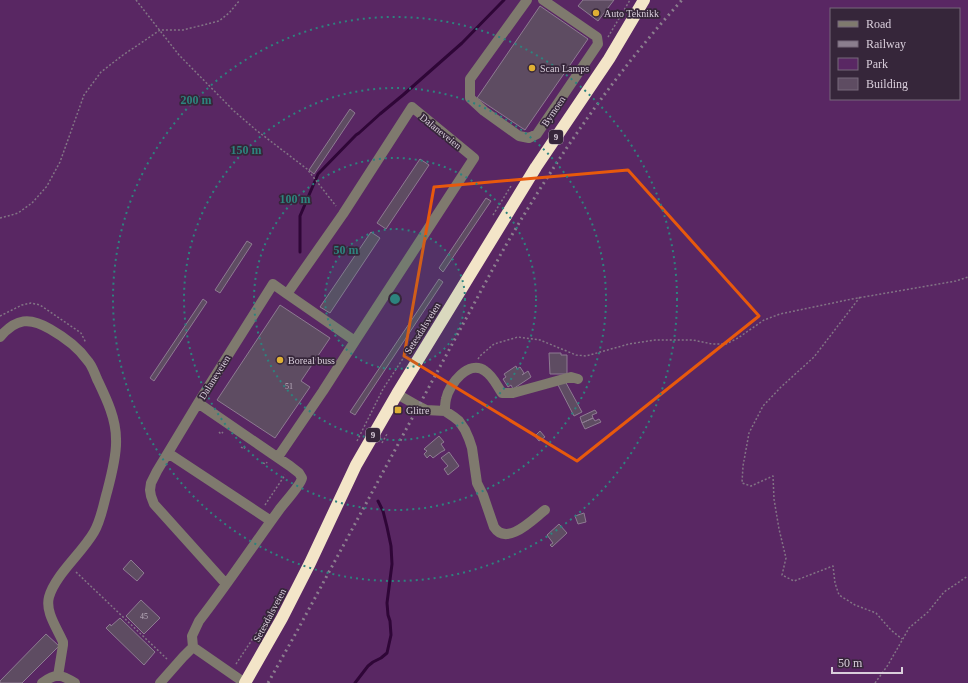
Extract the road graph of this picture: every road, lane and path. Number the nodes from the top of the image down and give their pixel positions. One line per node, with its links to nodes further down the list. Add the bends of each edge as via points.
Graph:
1 (136, 0): 6 (path)
2 (240, 0): 6 (path, via 219,21 183,30)
3 (527, 0): 4 (lane, Bymoen, via 470,79 470,98 519,136 529,138 537,134 598,44 597,38)
4 (543, 0)
5 (644, 0): 16 (highway, Setesdalsveien / 9, via 609,59 528,180)
6 (160, 30): 7 (path, via 179,55 234,111 307,169); 8 (path, via 101,72 84,95 60,162 47,186 32,203 18,213)
7 (343, 214): 10 (lane, Dalaneveien); 13 (lane, Dalaneveien, via 412,107 474,158)
8 (0, 218)
9 (968, 277): 11 (path)
10 (288, 294): 13 (lane, Dalaneveien); 17 (lane, Dalaneveien, via 273,284)
11 (860, 298): 14 (path, via 780,314 764,320 726,344 693,340 655,340 586,356 576,355 540,340 518,337 494,344 480,356); 28 (path, via 814,357 763,406 749,433 742,483 751,486 773,476 774,500 786,558 782,575 794,581 833,566 839,595 876,613)
12 (0, 337): 25 (lane, via 11,327 26,321 38,323 59,334 79,350 90,364 105,395 114,422 115,453 100,518 89,540)
13 (355, 342): 20 (lane, Dalaneveien)
14 (474, 368): 15 (lane, via 488,374 502,394 571,377); 18 (lane, via 462,374 453,383 446,398)
15 (578, 379)
16 (397, 394): 18 (lane, via 426,410); 35 (highway, Setesdalsveien / 9, via 356,465 282,618)
17 (198, 403): 19 (lane); 20 (lane, Dalaneveien)
18 (445, 411): 22 (lane, via 459,421 469,438 477,483 496,531 509,534)
19 (168, 453): 23 (lane); 27 (lane, via 151,483 154,504)
20 (278, 457): 21 (lane, Dalaneveien)
21 (290, 466): 23 (path); 24 (lane, Dalaneveien, via 299,473 302,482)
22 (545, 510)
23 (259, 513): 24 (lane)
24 (271, 521): 27 (lane, Dalaneveien)
25 (69, 565): 30 (path); 31 (lane, via 49,598 50,614 63,642)
26 (968, 576): 28 (path, via 944,592 928,612 909,628)
27 (226, 584): 29 (lane, Dalaneveien, via 199,621 192,636)
28 (902, 639): 36 (path)
29 (193, 647): 30 (lane); 35 (lane)
30 (175, 666): 34 (lane)
31 (58, 676): 32 (lane); 33 (lane)
32 (42, 683)
33 (76, 683)
34 (160, 683)
35 (245, 683)
36 (875, 683)

